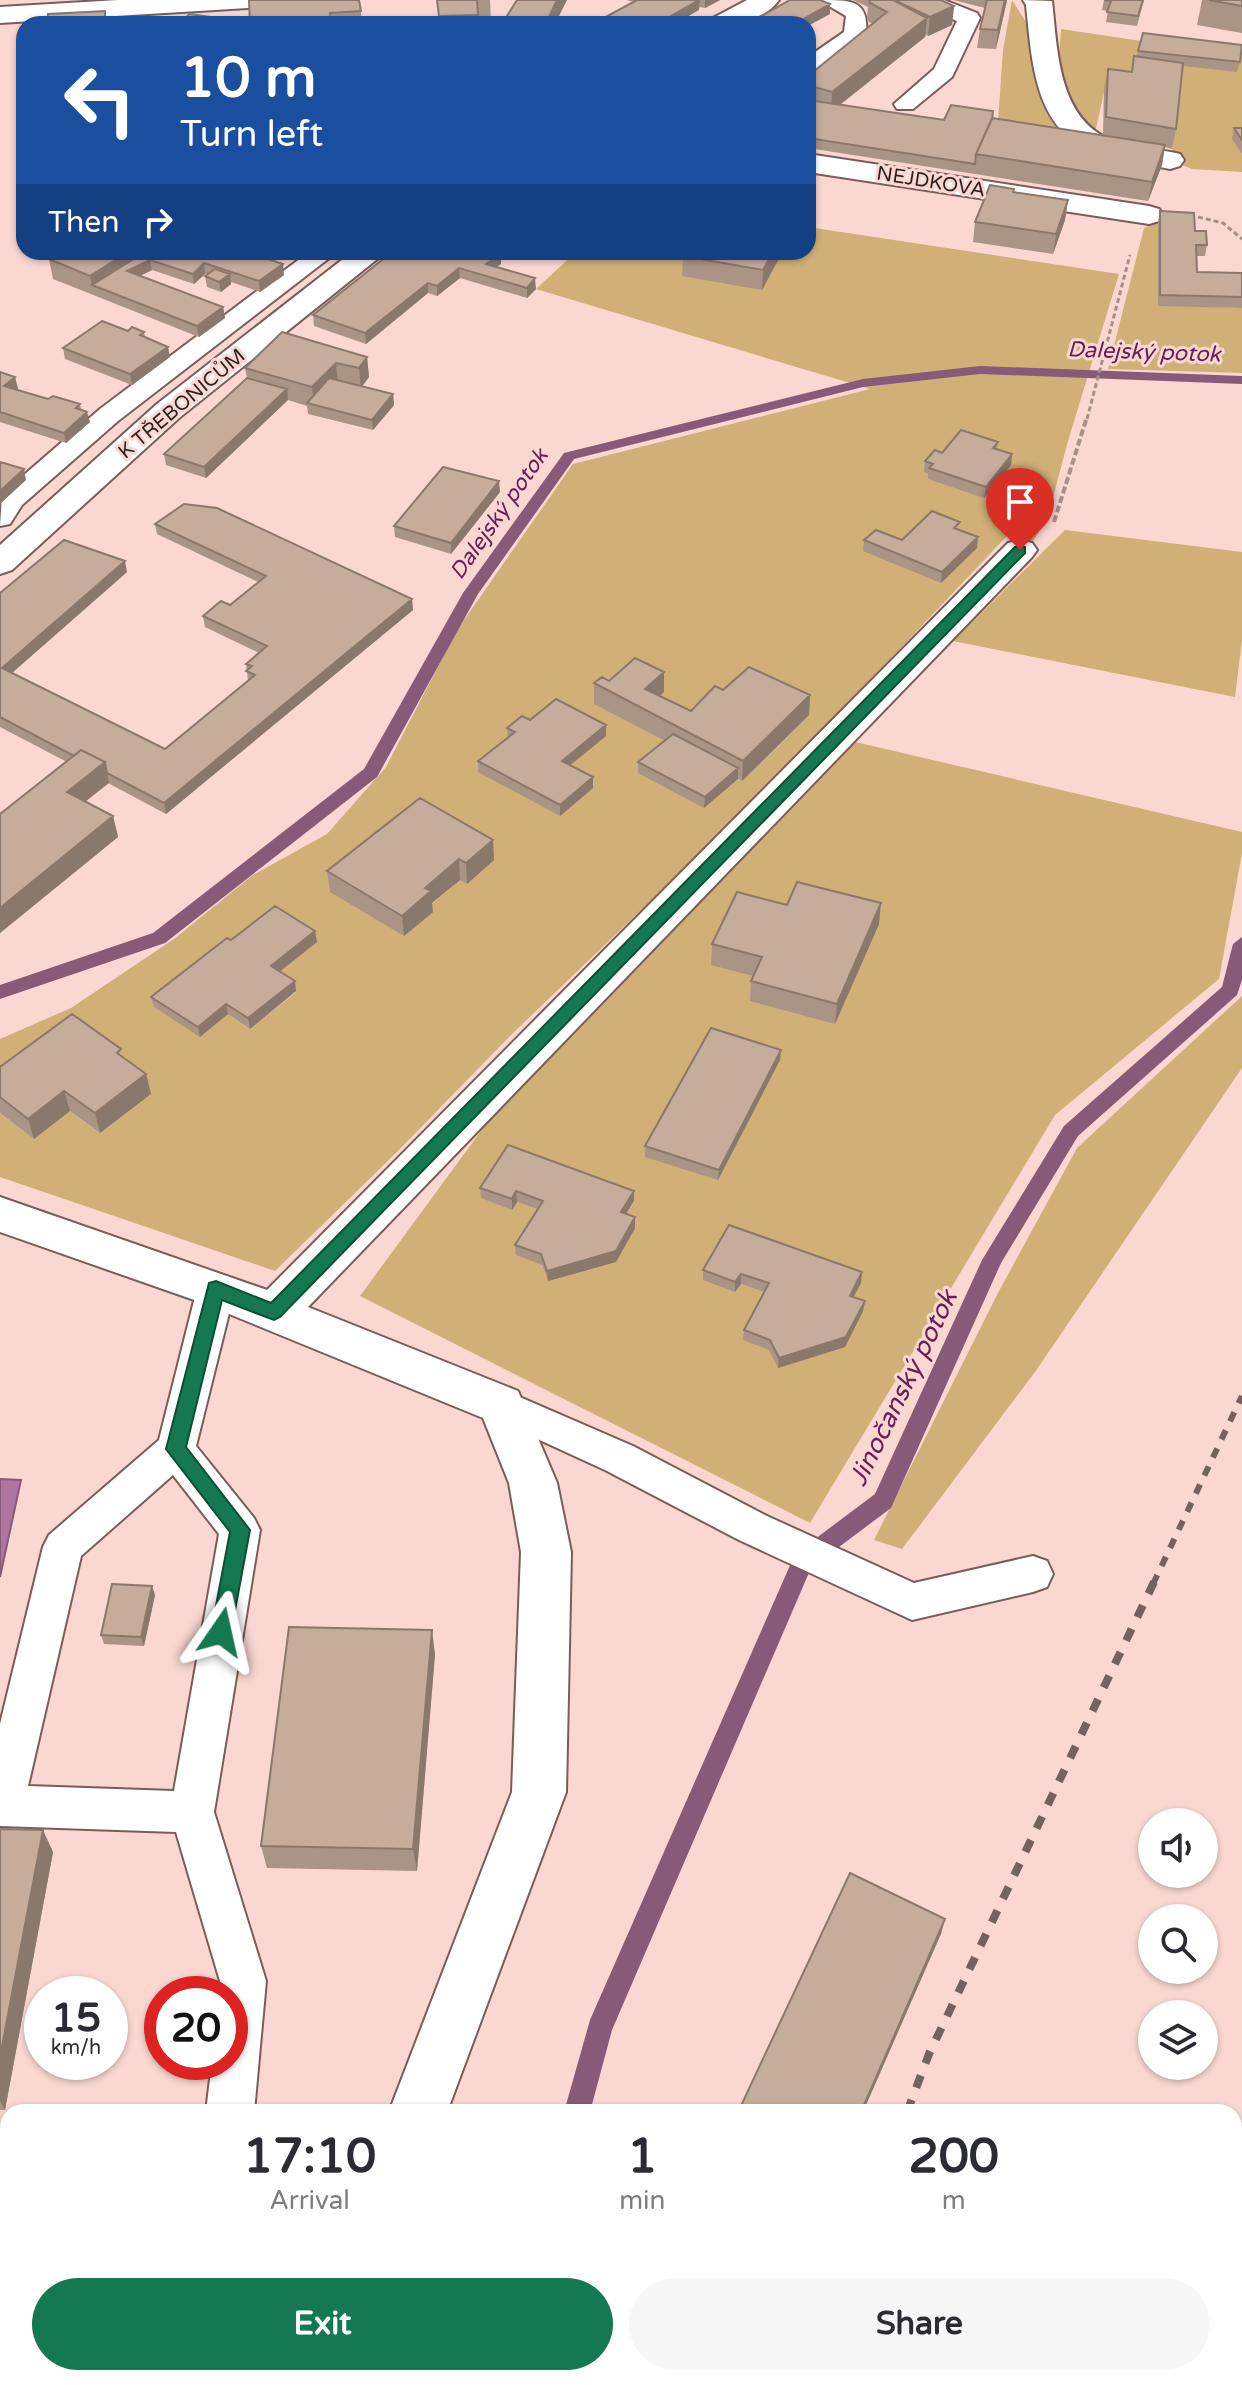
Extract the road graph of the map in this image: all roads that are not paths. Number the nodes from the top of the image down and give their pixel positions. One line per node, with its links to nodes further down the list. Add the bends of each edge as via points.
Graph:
1 (248, 0): 6 (street)
2 (766, 0): 8 (street)
3 (830, 0): 9 (lane, via 857,13 855,35)
4 (925, 0): 10 (lane, via 969,18 944,72)
5 (1036, 0): 11 (street, via 1049,86 1069,126 1106,148)
6 (166, 3): 7 (street)
7 (0, 15)
8 (737, 16)
9 (816, 62)
10 (905, 104)
11 (1170, 160)
12 (816, 164): 13 (street, NEJDKOVA)
13 (1149, 215)
14 (314, 260): 16 (lane, via 109,415 12,500)
15 (361, 260): 18 (street, K TŘEBONICŮM, via 168,411)
16 (0, 518)
17 (1020, 550): 21 (street)
18 (0, 563)
19 (0, 1214): 20 (street)
20 (216, 1289): 21 (street); 23 (lane)
21 (274, 1312): 22 (street)
22 (501, 1405): 24 (lane, via 912,1602); 28 (street, via 533,1483 546,1552 539,1792)
23 (176, 1449): 25 (lane, via 63,1547); 26 (lane, via 240,1530)
24 (1033, 1574)
25 (1, 1806): 26 (lane)
26 (192, 1812): 27 (lane, via 243,1981)
27 (231, 2104)
28 (421, 2104)

